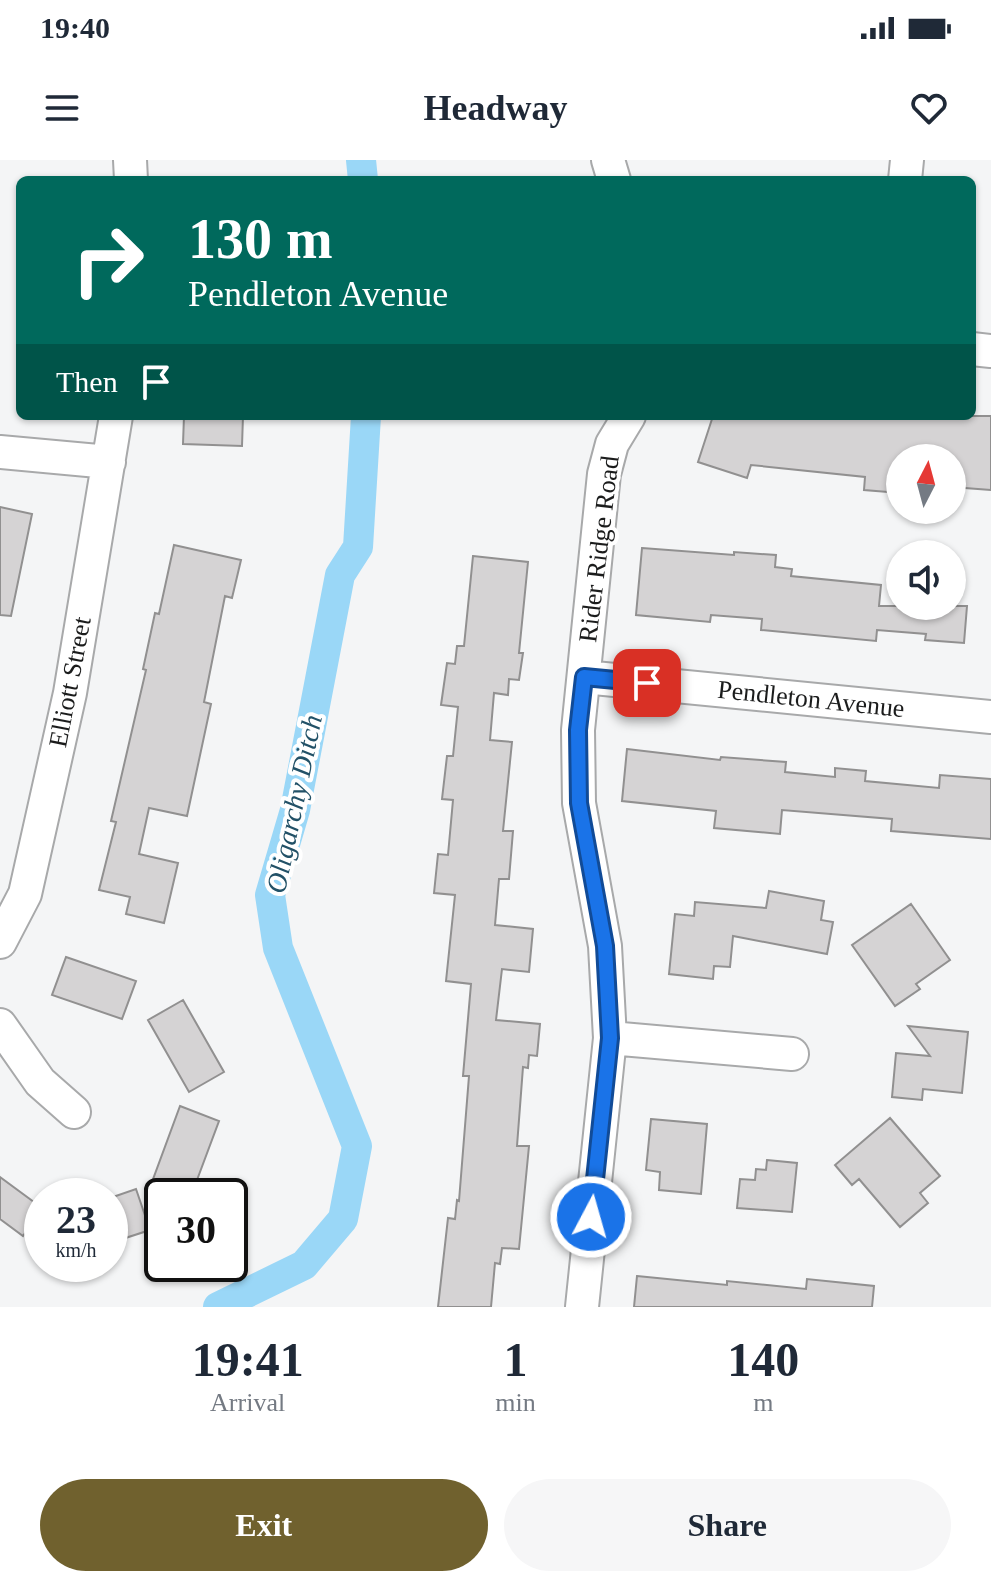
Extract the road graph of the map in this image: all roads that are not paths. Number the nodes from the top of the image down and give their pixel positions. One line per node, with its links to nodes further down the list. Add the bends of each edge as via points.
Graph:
1 (115, 420): 4 (street, Elliott Street)
2 (627, 420): 5 (street, Rider Ridge Road, via 612,444 604,474)
3 (0, 452): 4 (street)
4 (109, 462): 7 (street, Elliott Street, via 70,693 25,894)
5 (584, 677): 6 (street, Pendleton Avenue); 9 (street, Rider Ridge Road, via 579,803 605,946)
6 (991, 717)
7 (0, 942)
8 (0, 1025): 11 (street, via 40,1082)
9 (610, 1038): 10 (street); 12 (street, Rider Ridge Road)
10 (792, 1054)
11 (74, 1112)
12 (582, 1307)

